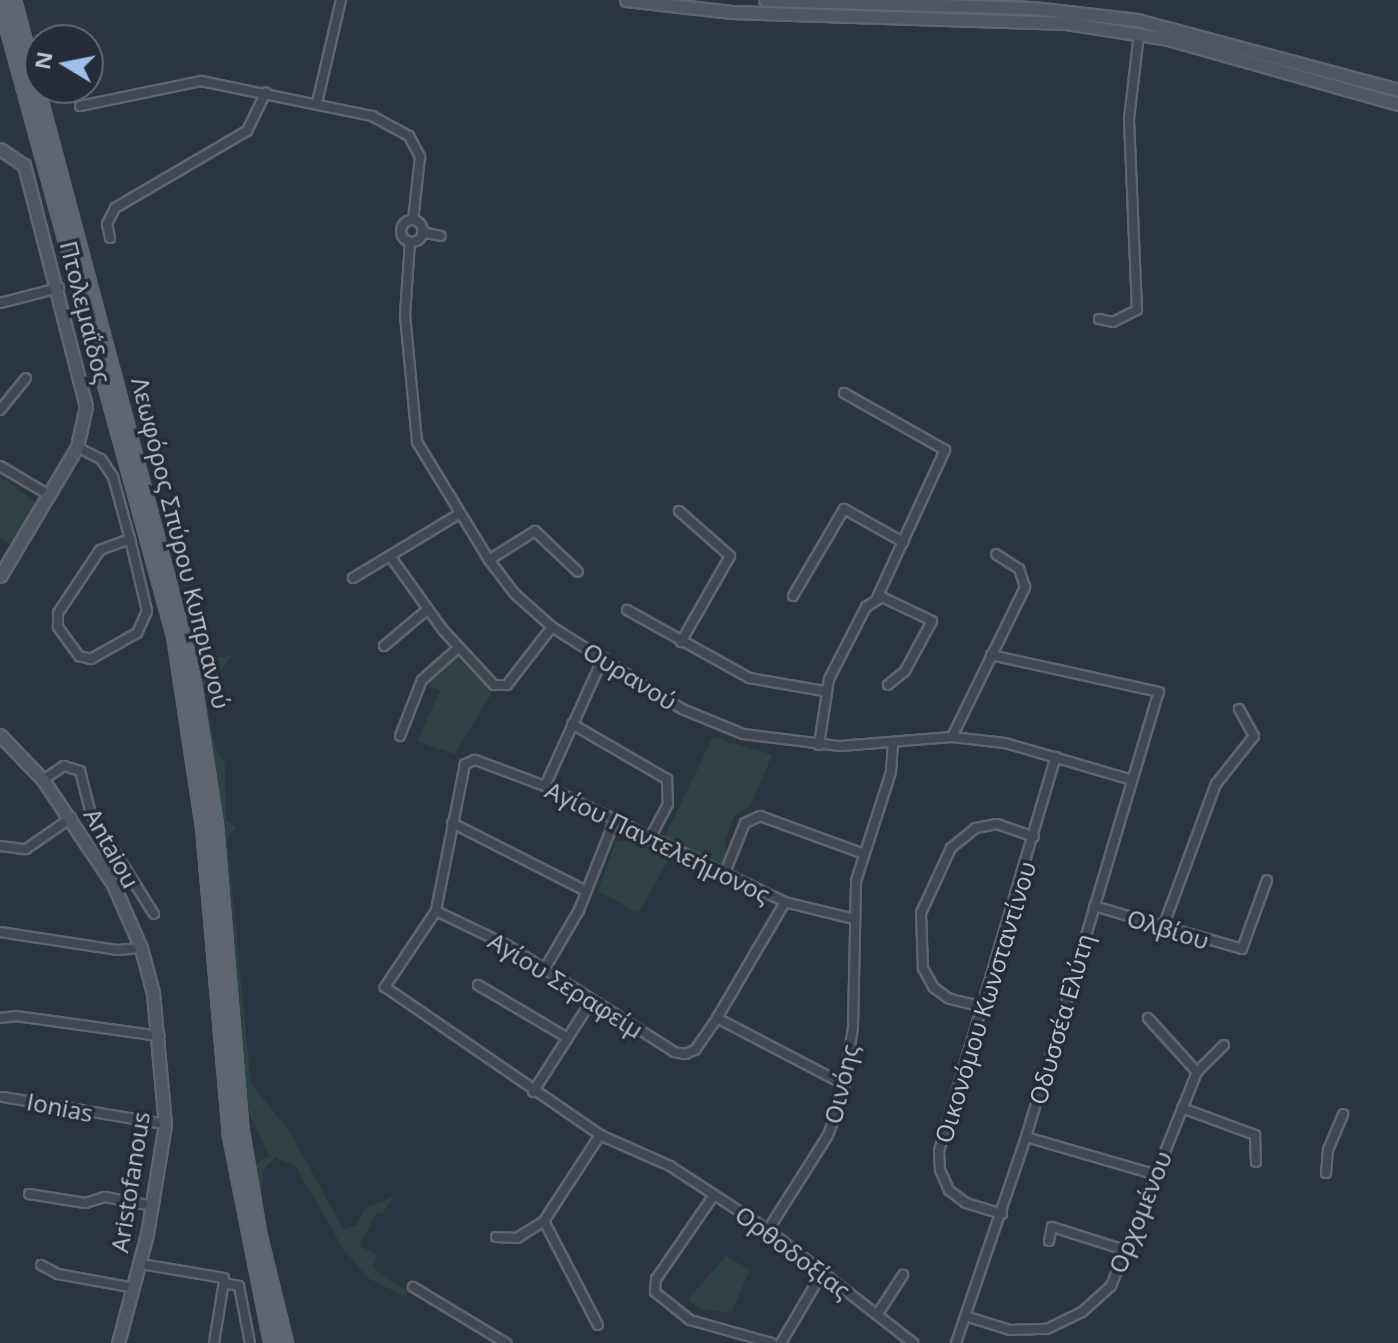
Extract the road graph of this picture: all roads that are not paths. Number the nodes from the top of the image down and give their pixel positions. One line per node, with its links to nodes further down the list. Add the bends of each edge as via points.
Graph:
1 (14, 0): 127 (main road, Λεωφόρος Σπύρου Κυπριανού, via 192,669 216,824 242,1131)
2 (341, 0): 11 (street)
3 (626, 0): 8 (main road, via 731,12 1066,23)
4 (765, 0): 5 (main road)
5 (778, 0): 6 (main road)
6 (865, 1): 9 (main road, via 1033,8 1137,20)
7 (0, 2): 126 (main road, Λεωφόρος Σπύρου Κυπριανού, via 180,669 203,828 230,1136)
8 (1139, 34): 12 (main road, via 1229,54); 22 (street, via 1129,119 1137,310 1113,322)
9 (1398, 90)
10 (266, 92): 11 (street); 13 (street, via 201,81); 18 (street, via 258,118 247,131 115,208 107,224)
11 (317, 103): 15 (street, via 392,123 409,136 420,157)
12 (1398, 104)
13 (80, 106)
14 (0, 149): 20 (main road, Πτολεμαΐδος, via 24,165)
15 (413, 220): 16 (street); 19 (street, Ουρανού, via 401,229)
16 (422, 232): 17 (street); 19 (street)
17 (441, 236)
18 (110, 238)
19 (410, 242): 30 (street, Ουρανού, via 405,315 413,429)
20 (59, 288): 21 (street); 26 (main road, Πτολεμαΐδος, via 86,406)
21 (0, 303)
22 (1099, 319)
23 (26, 378): 25 (street)
24 (844, 393): 32 (street, via 945,450)
25 (0, 410)
26 (77, 447): 28 (main road, Πτολεμαΐδος); 31 (street, via 108,466)
27 (0, 466): 28 (street)
28 (49, 495): 37 (main road, Πτολεμαΐδος)
29 (679, 511): 44 (street, via 730,556)
30 (459, 514): 34 (street); 35 (street, Ουρανού)
31 (130, 539): 31 (street, via 100,550 56,622 74,651 91,659 137,633 147,620)
32 (903, 542): 39 (street, via 844,509); 40 (street)
33 (996, 554): 47 (street, via 1019,569 1025,587)
34 (390, 556): 38 (street); 41 (street)
35 (489, 560): 36 (street, via 535,531); 43 (street, Ουρανού, via 515,594)
36 (578, 572)
37 (0, 576)
38 (353, 578)
39 (793, 596)
40 (877, 598): 49 (street, via 894,600 932,621 905,671); 50 (street, via 866,607)
41 (428, 609): 45 (street); 46 (street)
42 (627, 610): 44 (street)
43 (552, 627): 46 (street, via 502,688); 48 (street, Ουρανού)
44 (681, 642): 50 (street, via 749,678)
45 (384, 646)
46 (458, 648): 54 (street, via 422,680)
47 (991, 655): 55 (street); 60 (street, Οδυσσέα Ελύτη, via 1159,692)
48 (603, 658): 52 (street); 57 (street, Ουρανού, via 718,726)
49 (888, 685)
50 (824, 691): 57 (street)
51 (1239, 709): 77 (street, via 1254,736 1216,784)
52 (572, 724): 61 (street); 66 (street, via 667,779 668,804)
53 (0, 735): 59 (main road, Aristofanous)
54 (400, 736)
55 (952, 737): 56 (street, Ουρανού); 58 (street, Ουρανού)
56 (893, 743): 57 (street, Ουρανού); 68 (street, Οινόης, via 891,772)
57 (819, 745)
58 (1056, 757): 60 (street, Ουρανού); 65 (street, Οικονόμου Κωνσταντίνου)
59 (43, 780): 62 (main road, Aristofanous); 75 (street, Antaiou, via 64,766 80,771 91,814)
60 (1132, 780): 73 (street, Οδυσσέα Ελύτη)
61 (545, 786): 63 (street, Αγίου Παντελεήμονος); 64 (street, Αγίου Παντελεήμονος, via 481,761 465,764)
62 (71, 818): 67 (street, via 26,849); 79 (main road, Aristofanous, via 113,884)
63 (614, 822): 66 (street, Αγίου Παντελεήμονος); 71 (street)
64 (452, 823): 71 (street); 74 (street)
65 (1034, 837): 83 (street, Οικονόμου Κωνσταντίνου); 83 (street, via 997,824 976,828 951,848 921,913 923,968 934,988 948,998)
66 (649, 840): 69 (street, Αγίου Παντελεήμονος)
67 (0, 846)
68 (861, 853): 69 (street, via 760,816 742,828); 76 (street, Οινόης)
69 (724, 875): 72 (street, Αγίου Παντελεήμονος)
70 (1267, 880): 77 (street, Ολβίου, via 1242,949)
71 (586, 891): 80 (street)
72 (785, 902): 76 (street, Αγίου Παντελεήμονος); 85 (street)
73 (1094, 906): 77 (street, Ολβίου); 100 (street, Οδυσσέα Ελύτη)
74 (436, 911): 80 (street, Αγίου Σεραφείμ); 94 (street, Ορθοδοξίας, via 385,987)
75 (154, 914)
76 (854, 919): 93 (street, Οινόης, via 853,1027)
77 (1163, 927)
78 (0, 932): 79 (street, via 117,950)
79 (141, 948): 89 (main road, Aristofanous)
80 (544, 970): 82 (street, Αγίου Σεραφείμ)
81 (478, 985): 90 (street)
82 (592, 1000): 85 (street, Αγίου Σεραφείμ, via 674,1052 695,1050); 90 (street)
83 (983, 1007): 107 (street, Οικονόμου Κωνσταντίνου, via 939,1151 940,1170 957,1198)
84 (0, 1018): 89 (street)
85 (717, 1018): 93 (street)
86 (1148, 1018): 88 (street)
87 (1170, 1025): 88 (street)
88 (1159, 1032): 92 (street)
89 (160, 1036): 98 (main road, Aristofanous)
90 (566, 1037): 94 (street)
91 (1224, 1045): 92 (street, Ορχομένου)
92 (1197, 1072): 96 (street, Ορχομένου)
93 (845, 1085): 109 (street, Οινόης, via 828,1135)
94 (533, 1092): 99 (street, Ορθοδοξίας)
95 (3, 1097): 98 (street, Ionias)
96 (1182, 1108): 101 (street, via 1255,1135); 103 (street, Ορχομένου)
97 (1343, 1114): 102 (street, via 1328,1150)
98 (165, 1124): 106 (main road, Aristofanous)
99 (600, 1135): 105 (street, Ορθοδοξίας, via 670,1166); 108 (street)
100 (1026, 1137): 103 (street); 107 (street, Οδυσσέα Ελύτη)
101 (1256, 1162)
102 (1326, 1173)
103 (1157, 1175): 112 (street, Ορχομένου)
104 (29, 1194): 106 (street)
105 (714, 1195): 109 (street, Ορθοδοξίας); 129 (street, via 656,1279 655,1292 690,1320)
106 (153, 1206): 113 (main road, Aristofanous)
107 (1002, 1214): 121 (street, Οδυσσέα Ελύτη)
108 (544, 1221): 110 (street, via 517,1238); 122 (street)
109 (768, 1230): 115 (street, Ορθοδοξίας)
110 (496, 1237)
111 (1049, 1241): 112 (street, via 1052,1227)
112 (1128, 1251): 121 (street, Ορχομένου, via 1111,1286 1065,1321 1027,1332)
113 (141, 1264): 117 (street); 119 (main road, Aristofanous)
114 (41, 1265): 119 (street, via 58,1274)
115 (822, 1273): 120 (street, Ορθοδοξίας); 130 (street)
116 (903, 1275): 120 (street)
117 (224, 1279): 124 (street); 125 (street, via 239,1286)
118 (413, 1287): 128 (street)
119 (134, 1288): 123 (main road, Aristofanous)
120 (877, 1315): 131 (street, Ορθοδοξίας)
121 (968, 1317): 132 (street, Οδυσσέα Ελύτη)
122 (598, 1325)
123 (118, 1343)
124 (214, 1343)
125 (250, 1343)
126 (271, 1343)
127 (286, 1343)
128 (506, 1343)
129 (772, 1343)
130 (781, 1343)
131 (913, 1343)
132 (956, 1343)

